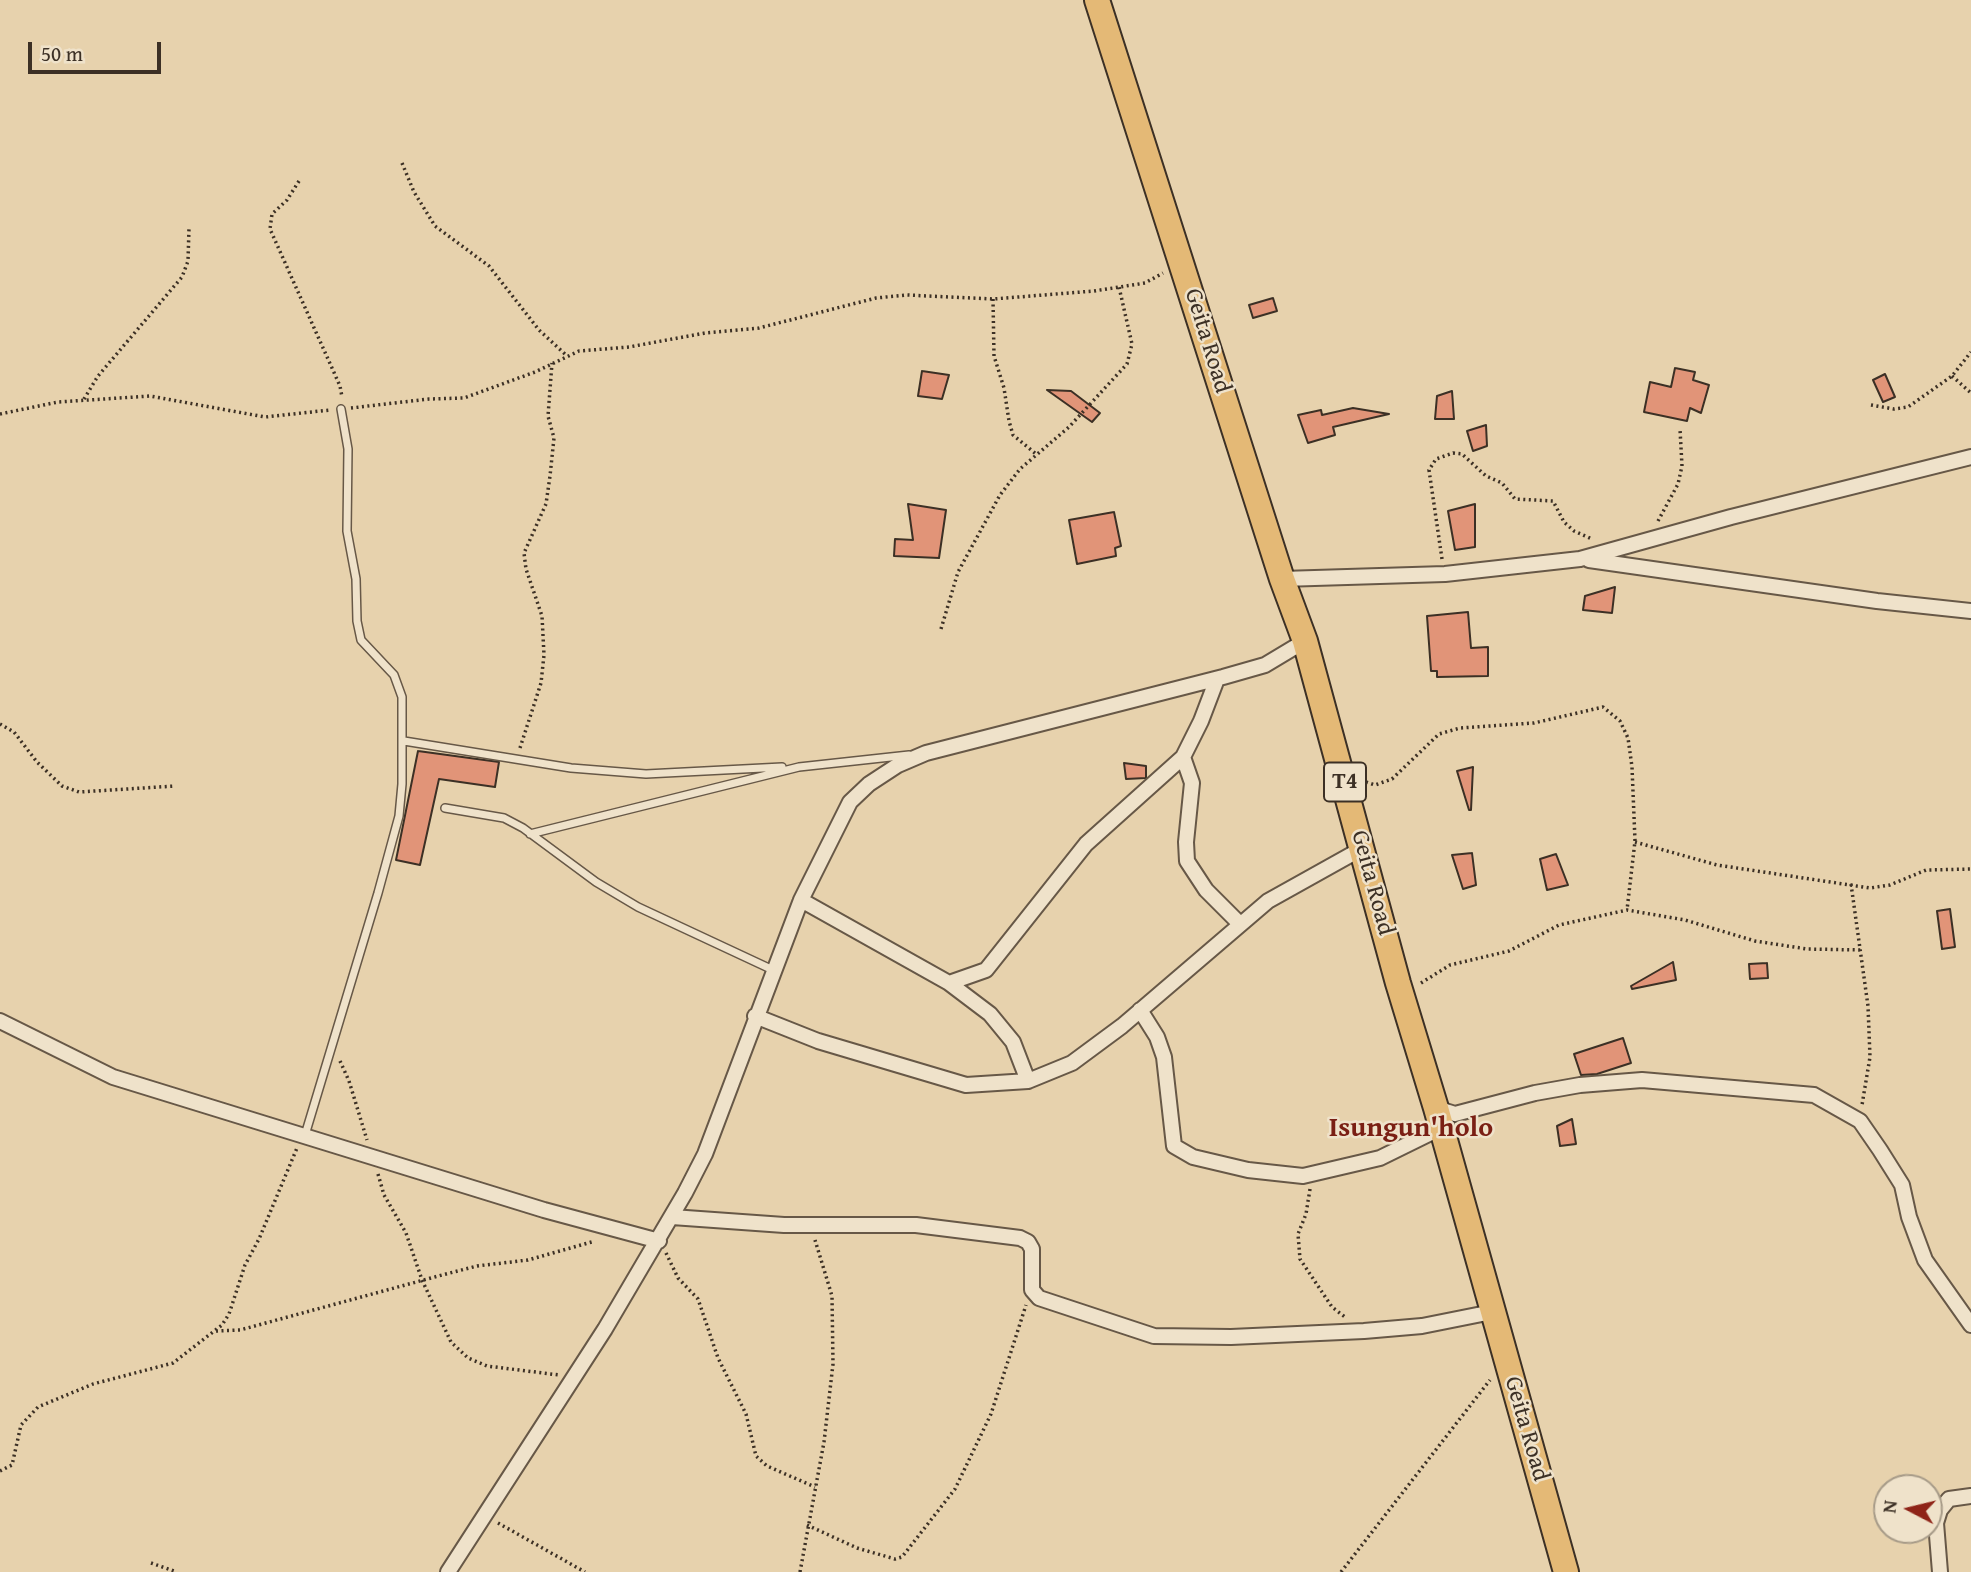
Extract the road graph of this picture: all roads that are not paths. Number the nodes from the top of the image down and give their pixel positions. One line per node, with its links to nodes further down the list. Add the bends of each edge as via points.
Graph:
1 (1097, 0): 5 (highway, Geita Road / T4)
2 (341, 409): 9 (lane, via 348,449 347,531 361,640 398,684)
3 (1971, 457): 4 (street)
4 (1580, 559): 5 (street, via 1445,574); 6 (street)
5 (1282, 579): 7 (highway, Geita Road / T4)
6 (1971, 611)
7 (1306, 641): 8 (street, via 1265,665); 15 (highway, Geita Road / T4)
8 (1217, 679): 10 (street); 11 (street)
9 (404, 741): 12 (lane, via 571,768 646,774); 25 (lane, via 399,816)
10 (926, 753): 12 (lane); 16 (street, via 898,765 850,802)
11 (1183, 757): 17 (street, via 1192,783 1187,861 1206,890); 19 (street, via 1086,844 986,970)
12 (799, 767): 14 (lane)
13 (445, 808): 14 (lane, via 504,818)
14 (530, 834): 18 (lane, via 638,907)
15 (1363, 848): 17 (street, via 1268,901); 24 (highway, Geita Road / T4)
16 (801, 900): 18 (street); 19 (street)
17 (1240, 923): 20 (street)
18 (773, 970): 21 (street)
19 (949, 983): 23 (street, via 990,1014 1013,1042)
20 (1140, 1010): 23 (street, via 1072,1063); 24 (street, via 1164,1058 1174,1146 1193,1157 1248,1170 1311,1175 1380,1158)
21 (755, 1016): 23 (street, via 818,1041 966,1085); 26 (street, via 705,1154)
22 (0, 1021): 25 (street, via 113,1077)
23 (1028, 1082)
24 (1438, 1118): 28 (highway, Geita Road / T4); 29 (street, via 1535,1093 1642,1080 1814,1095 1860,1121 1902,1185 1925,1260)
25 (305, 1135): 27 (street)
26 (672, 1217): 27 (street); 28 (street, via 916,1225 1020,1238 1032,1249 1032,1290 1047,1303 1154,1336 1364,1331 1422,1326)
27 (659, 1241): 31 (street)
28 (1492, 1312): 32 (highway, Geita Road / T4)
29 (1971, 1325)
30 (1971, 1496): 33 (street, via 1949,1499 1940,1510 1936,1523)
31 (448, 1572)
32 (1566, 1572)
33 (1940, 1572)

